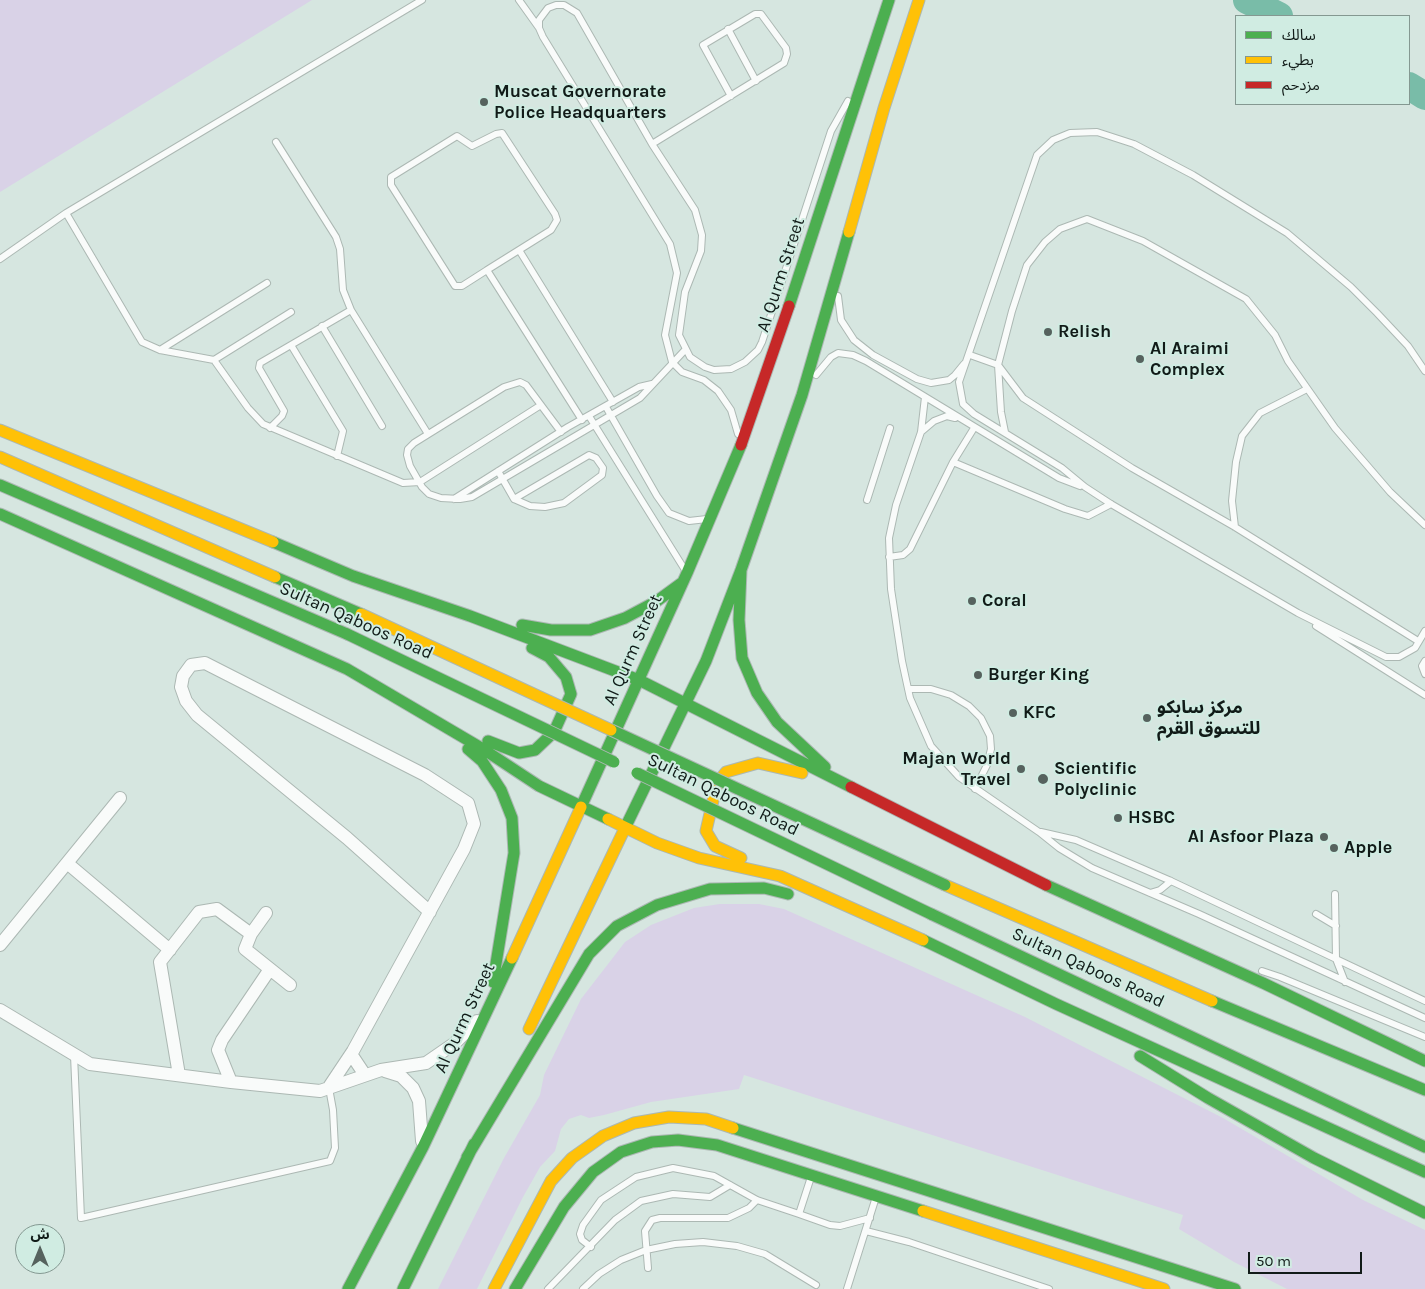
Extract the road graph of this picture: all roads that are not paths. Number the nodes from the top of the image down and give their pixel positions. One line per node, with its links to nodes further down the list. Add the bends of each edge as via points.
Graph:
1 (422, 0): 12 (lane)
2 (519, 0): 5 (lane)
3 (919, 0): 13 (main road)
4 (888, 3): 8 (main road, Al Qurm Street)
5 (539, 28): 11 (lane, via 539,20 548,8 564,5 577,13); 18 (lane, via 664,231 675,258)
6 (728, 29): 7 (lane); 7 (lane, via 761,14 783,43 787,54 784,63); 9 (lane, via 703,46)
7 (756, 81): 9 (lane)
8 (861, 87): 25 (lane, via 833,126 758,350 745,362 723,370 697,363); 52 (main road, Al Qurm Street)
9 (731, 96): 11 (lane)
10 (276, 142): 20 (lane, via 336,237 343,290)
11 (652, 144): 19 (lane, via 690,201 701,226 701,251)
12 (66, 214): 15 (lane); 24 (lane, via 139,338 147,346)
13 (848, 231): 26 (lane, via 838,298 840,320 854,340 873,355 916,379 932,384 956,375); 33 (main road)
14 (519, 250): 16 (lane); 16 (lane, via 551,230 557,220 502,133 472,146 457,136 391,177 391,185 455,286 462,286); 35 (lane)
15 (0, 259)
16 (487, 270): 41 (lane)
17 (268, 283): 24 (lane)
18 (674, 290): 19 (lane); 28 (lane, via 665,335)
19 (685, 292): 25 (lane, via 679,335)
20 (351, 310): 22 (lane); 51 (lane)
21 (292, 312): 27 (lane)
22 (322, 326): 23 (lane); 42 (lane)
23 (292, 344): 44 (lane, via 263,361 259,368 284,410); 53 (lane, via 343,431)
24 (160, 350): 27 (lane)
25 (685, 350): 28 (lane)
26 (970, 355): 29 (lane); 30 (lane, via 1037,154 1053,140 1070,133 1096,132 1134,144 1194,175 1287,233 1377,313 1408,346); 50 (lane, via 959,382 963,404)
27 (214, 360): 44 (lane, via 253,413)
28 (672, 362): 31 (lane); 52 (lane, via 682,372 710,383 725,400 738,432)
29 (998, 365): 32 (lane, via 1027,265 1060,229 1087,219 1143,241 1246,300 1275,335); 50 (lane); 68 (lane, via 1023,398 1132,468)
30 (1425, 371)
31 (652, 384): 35 (lane, via 639,387); 39 (lane, via 644,395)
32 (1307, 388): 67 (lane, via 1334,428 1390,492); 68 (lane, via 1260,413 1242,436 1232,501)
33 (802, 395): 34 (lane, via 830,357 838,353 866,361); 70 (main road)
34 (925, 397): 40 (lane); 49 (lane)
35 (613, 402): 37 (lane)
36 (541, 405): 48 (lane); 51 (lane, via 526,385 520,382 512,384); 58 (lane)
37 (606, 406): 38 (lane); 39 (lane)
38 (589, 416): 41 (lane); 43 (lane)
39 (611, 416): 43 (lane); 66 (lane, via 669,513 689,521)
40 (959, 418): 46 (lane); 49 (lane, via 947,416 934,421)
41 (582, 420): 48 (lane)
42 (382, 426)
43 (594, 426): 57 (lane); 71 (lane)
44 (270, 428): 53 (lane)
45 (890, 428): 63 (lane)
46 (974, 428): 55 (lane); 60 (lane, via 1059,478)
47 (0, 430): 73 (main road, via 353,576)
48 (561, 432): 56 (lane)
49 (921, 432): 69 (lane, via 896,505 888,538)
50 (1005, 432): 60 (lane, via 1062,468)
51 (428, 434): 58 (lane, via 408,449 410,466)
52 (738, 455): 66 (main road, Al Qurm Street)
53 (337, 456): 58 (lane, via 403,483)
54 (0, 457): 121 (main road, Sultan Qaboos Road, bridge, via 361,614 945,885)
55 (953, 462): 64 (lane, via 1065,510 1088,516); 69 (lane, via 910,549 903,555)
56 (498, 471): 57 (lane); 61 (lane)
57 (503, 480): 61 (lane, via 472,497); 62 (lane)
58 (420, 482): 61 (lane, via 433,496)
59 (0, 485): 123 (main road, Sultan Qaboos Road, bridge, via 347,634)
60 (1085, 488): 64 (lane)
61 (454, 499)
62 (514, 499): 62 (lane, via 545,508 564,503 599,477 603,468 596,458 589,455)
63 (867, 500)
64 (1111, 504): 72 (lane)
65 (0, 514): 82 (main road, via 347,669)
66 (710, 518): 71 (main road, Al Qurm Street)
67 (1425, 525)
68 (1235, 527): 75 (lane)
69 (890, 557): 79 (lane, via 891,589)
70 (741, 570): 81 (main road); 83 (main road, via 739,620 742,658 757,693 777,722)
71 (685, 578): 73 (main road, via 657,600 625,618 590,630 551,630); 78 (main road, Al Qurm Street)
72 (1298, 614): 75 (lane, via 1386,657 1399,657 1414,648); 80 (lane)
73 (470, 616): 78 (main road); 82 (main road, via 549,657 566,677 572,694 554,732 535,750 519,753)
74 (1425, 631): 75 (lane)
75 (1418, 641)
76 (1425, 661): 77 (lane, via 1422,666)
77 (1425, 674)
78 (639, 680): 81 (main road); 86 (main road, Al Qurm Street)
79 (909, 689): 84 (lane, via 931,746 959,777); 84 (lane, via 931,689 951,696 981,718 990,736 991,749)
80 (1425, 695)
81 (687, 703): 83 (main road); 87 (main road)
82 (434, 719): 86 (main road, via 539,786); 109 (main road, via 482,761 501,790 512,818 514,853)
83 (844, 784): 90 (main road, via 781,766 758,763 726,772 717,783 706,831 715,846); 101 (main road, via 1052,888)
84 (975, 789): 88 (lane)
85 (120, 798): 89 (street)
86 (581, 807): 87 (main road); 109 (main road, Al Qurm Street)
87 (625, 828): 90 (main road, via 700,858); 124 (main road)
88 (1039, 832): 91 (lane, via 1076,840); 92 (lane, via 1058,848 1092,868)
89 (67, 863): 99 (street); 100 (street)
90 (780, 876): 103 (main road)
91 (1171, 881): 92 (lane); 102 (lane)
92 (1150, 893): 105 (lane)
93 (1334, 894): 97 (lane)
94 (430, 912): 94 (street, via 474,824 468,803 425,775 205,663 191,665 183,676 181,687 186,701 197,715 348,838); 114 (street)
95 (266, 913): 98 (street)
96 (1316, 914): 97 (lane)
97 (1336, 926): 102 (lane)
98 (251, 934): 100 (street, via 217,909 199,912); 104 (street, via 245,950)
99 (0, 945)
100 (170, 950): 118 (street, via 160,962)
101 (1196, 954): 112 (lane, via 1280,976); 115 (main road)
102 (1336, 959): 105 (lane); 107 (lane)
103 (974, 963): 108 (main road); 124 (main road, via 802,898 764,888 710,889 657,905 617,926 590,954)
104 (270, 969): 106 (street); 119 (street, via 218,1050)
105 (1345, 982): 111 (lane)
106 (290, 985)
107 (1425, 1001)
108 (1056, 1004): 125 (main road); 130 (main road, via 1314,1158)
109 (489, 1008): 116 (street, via 455,1043 426,1062); 122 (main road, Al Qurm Street)
110 (0, 1010): 113 (street)
111 (1425, 1018)
112 (1425, 1037)
113 (74, 1054): 118 (street, via 90,1064); 120 (lane, via 81,1218 330,1161 335,1148 334,1110)
114 (351, 1054): 117 (street); 120 (street)
115 (1425, 1061)
116 (380, 1070): 117 (street); 122 (street, via 401,1076 413,1088 418,1101)
117 (365, 1075): 120 (street)
118 (179, 1076): 119 (street)
119 (231, 1082): 120 (street, via 320,1091)
120 (329, 1087)
121 (1425, 1090)
122 (422, 1147): 139 (main road, Al Qurm Street)
123 (1425, 1147)
124 (467, 1157): 140 (main road)
125 (1425, 1172)
126 (812, 1175): 128 (main road); 131 (lane); 142 (main road, via 717,1145 678,1140 652,1142 621,1152 593,1172 564,1206)
127 (730, 1185): 129 (lane); 134 (lane, via 710,1197 673,1194 641,1201 615,1220); 134 (lane, via 714,1176 673,1168 636,1177 601,1200 583,1225 582,1240)
128 (877, 1196): 132 (lane); 137 (main road)
129 (757, 1200): 131 (lane); 135 (lane, via 728,1218 656,1218 646,1227)
130 (1425, 1213)
131 (799, 1214): 132 (lane, via 840,1226)
132 (870, 1218): 133 (lane)
133 (866, 1231): 145 (lane); 146 (lane, via 909,1242)
134 (591, 1247): 143 (lane)
135 (646, 1250): 136 (lane); 138 (lane, via 703,1242 737,1246 764,1254); 144 (lane, via 621,1260)
136 (648, 1268)
137 (1129, 1277): 147 (street); 148 (main road)
138 (816, 1285)
139 (348, 1289)
140 (403, 1289)
141 (494, 1289): 149 (main road, via 552,1181 572,1158 603,1136 634,1123 669,1118 706,1119)
142 (515, 1289)
143 (548, 1289)
144 (583, 1289)
145 (847, 1289)
146 (1049, 1289)
147 (1145, 1289)
148 (1164, 1289)
149 (1236, 1289)

